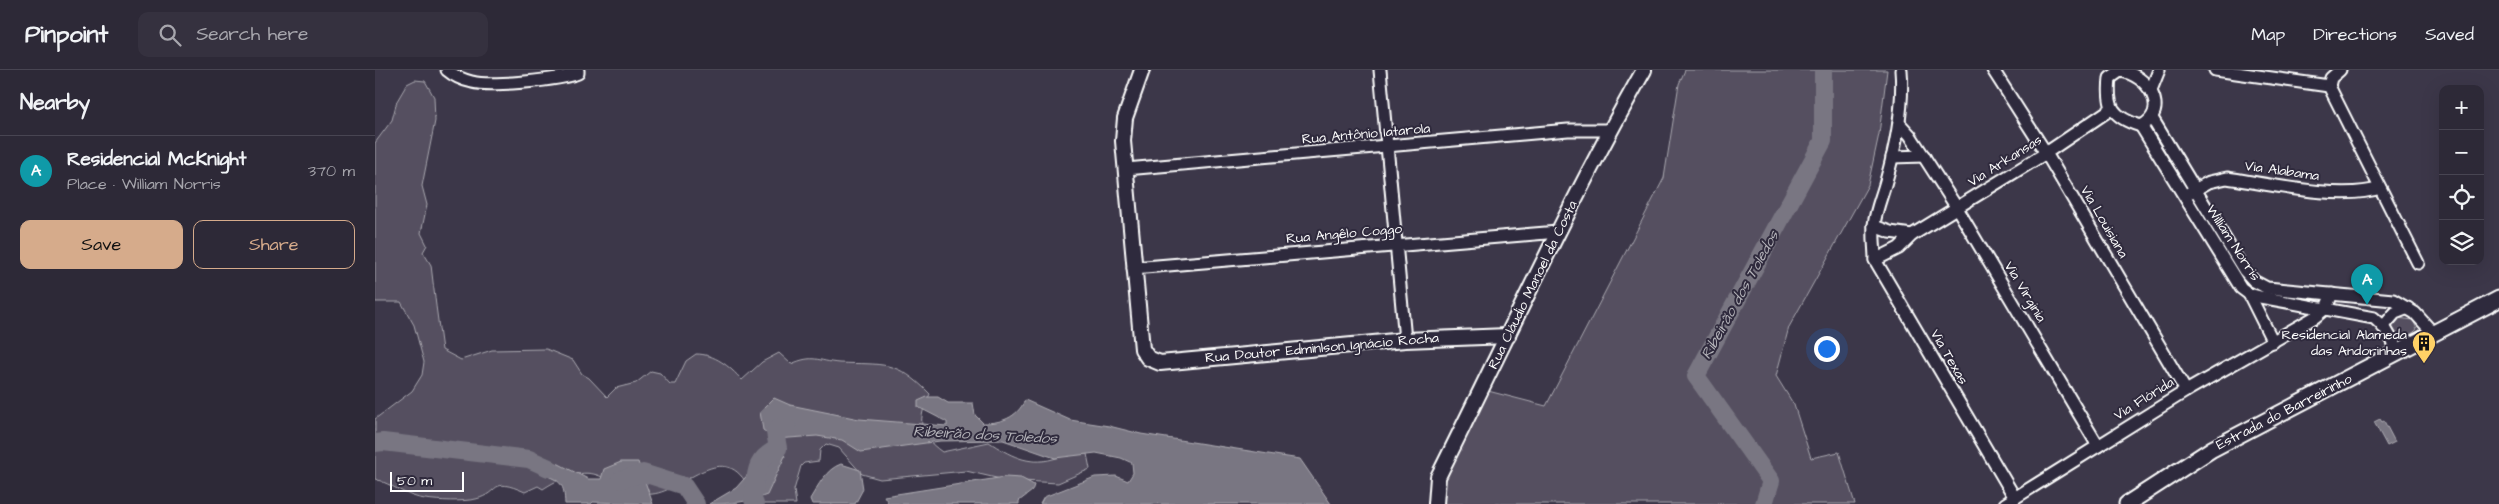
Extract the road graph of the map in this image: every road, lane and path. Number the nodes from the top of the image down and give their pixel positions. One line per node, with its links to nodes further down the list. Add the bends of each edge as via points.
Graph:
1 (447, 70): 2 (street, via 473,83 566,78 578,73)
2 (577, 70)
3 (1143, 70): 26 (street, via 1125,118)
4 (1380, 70): 22 (street)
5 (1644, 70): 21 (street, Rua Cláudio Manoel da Costa)
6 (1901, 70): 19 (street, Via Texas, via 1903,85)
7 (1993, 70): 23 (street, Via Louisiana)
8 (2120, 70): 13 (street); 14 (street)
9 (2152, 70): 14 (street)
10 (2159, 70): 16 (street)
11 (2215, 70): 15 (street)
12 (2340, 70): 15 (street, via 2331,78)
13 (2107, 74): 17 (street)
14 (2142, 78): 16 (street)
15 (2329, 86): 27 (street)
16 (2151, 90): 18 (street)
17 (2111, 109): 20 (street, via 2120,117); 23 (street, Via Arkansas)
18 (2152, 118): 20 (street); 28 (street, William Norris)
19 (1899, 123): 24 (street, Via Virginia); 25 (street, Via Texas)
20 (2141, 126): 29 (street, William Norris)
21 (1610, 130): 22 (street, Rua Antônio Iatarola, via 1568,130); 32 (street, Rua Cláudio Manoel da Costa)
22 (1387, 147): 26 (street, Rua Antônio Iatarola); 34 (street)
23 (2046, 153): 30 (street, Via Arkansas); 52 (street, Via Louisiana)
24 (1924, 156): 25 (street); 30 (street, Via Virginia)
25 (1892, 157): 31 (street, Via Texas)
26 (1126, 169): 37 (street)
27 (2380, 188): 28 (street, Via Alabama, via 2366,193 2345,194 2227,178); 36 (street)
28 (2195, 189): 29 (street, Via Alabama); 38 (street, William Norris, via 2254,281 2267,288)
29 (2184, 196): 39 (street, William Norris, via 2241,288)
30 (1957, 208): 33 (street, Via Arkansas); 53 (street, Via Virginia)
31 (1874, 226): 33 (street); 35 (street, Via Texas)
32 (1558, 232): 34 (street, Rua Angêlo Coggo); 48 (street, Rua Cláudio Manoel da Costa)
33 (1912, 235): 35 (street, Via Arkansas, via 1899,248)
34 (1396, 244): 37 (street, Rua Angêlo Coggo); 49 (street)
35 (1875, 260): 54 (street, Via Texas)
36 (2418, 263)
37 (1133, 268): 49 (street, Rua Doutor Edminlson Ignácio Rocha, via 1142,349 1148,358 1160,363)
38 (2309, 292): 40 (street, William Norris); 42 (street)
39 (2249, 294): 42 (street, William Norris); 50 (street)
40 (2332, 294): 43 (street); 44 (street, William Norris, via 2393,300)
41 (2499, 299): 47 (main road, Estrada do Barreirinho)
42 (2307, 305): 43 (street, William Norris); 45 (street)
43 (2326, 308): 45 (street, Via Flórida); 46 (street, William Norris, via 2374,318)
44 (2409, 308): 46 (street, via 2395,313); 47 (street)
45 (2301, 323): 50 (street, Via Flórida)
46 (2383, 326): 51 (street)
47 (2434, 334): 51 (main road, Estrada do Barreirinho)
48 (1508, 336): 49 (street, Rua Doutor Edminlson Ignácio Rocha); 55 (street, Rua Cláudio Manoel da Costa, via 1438,477)
49 (1405, 340)
50 (2273, 342): 52 (street, Via Flórida)
51 (2399, 352): 56 (main road, Estrada do Barreirinho, via 2212,449)
52 (2186, 391): 53 (street, Via Flórida)
53 (2098, 446): 54 (street, Via Flórida)
54 (2010, 501)
55 (1436, 504)
56 (2127, 504)

